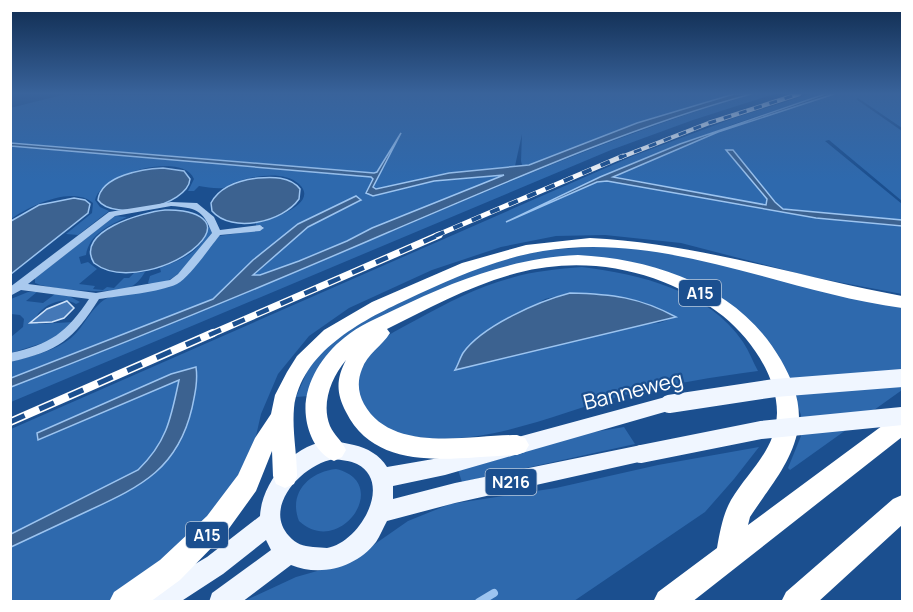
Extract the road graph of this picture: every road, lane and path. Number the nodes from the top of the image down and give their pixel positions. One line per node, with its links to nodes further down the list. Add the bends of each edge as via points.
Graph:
1 (260, 228): 2 (lane)
2 (217, 233): 3 (lane, via 209,216 190,204 112,214); 4 (lane, via 172,282)
3 (14, 290): 4 (lane)
4 (96, 296): 7 (lane, via 67,336 45,348)
5 (903, 302): 10 (highway, A15, via 660,248 588,243 526,250 424,284 343,325 321,343 296,373)
6 (405, 313): 12 (highway, A15, via 353,362 348,394 361,420 376,434 413,448); 13 (highway, A15, via 347,345 325,374 316,400 316,415 319,431); 20 (highway, A15, via 508,270 576,260 652,272 684,284 730,313 766,354 788,409 787,433 738,514)
7 (10, 358)
8 (903, 378): 12 (main road, Banneweg / N216, bridge, via 775,388 669,404)
9 (903, 416): 17 (main road, N216, bridge, via 761,430 455,493)
10 (281, 418): 14 (highway, A15); 21 (highway, A15, via 263,445 247,483 216,525 170,570)
11 (903, 424): 20 (highway)
12 (517, 445): 15 (main road, Banneweg / N216, via 445,466)
13 (334, 450): 14 (main road, via 308,457); 15 (main road, via 363,456)
14 (285, 476): 18 (main road, via 272,498)
15 (382, 478): 17 (main road)
16 (903, 508): 25 (highway)
17 (382, 512): 19 (main road, via 372,531 345,553 322,559)
18 (270, 522): 19 (main road, via 277,540); 22 (main road, via 238,551)
19 (291, 553): 23 (main road)
20 (730, 554): 24 (highway)
21 (124, 602)
22 (155, 602)
23 (220, 602)
24 (668, 602)
25 (796, 602)

